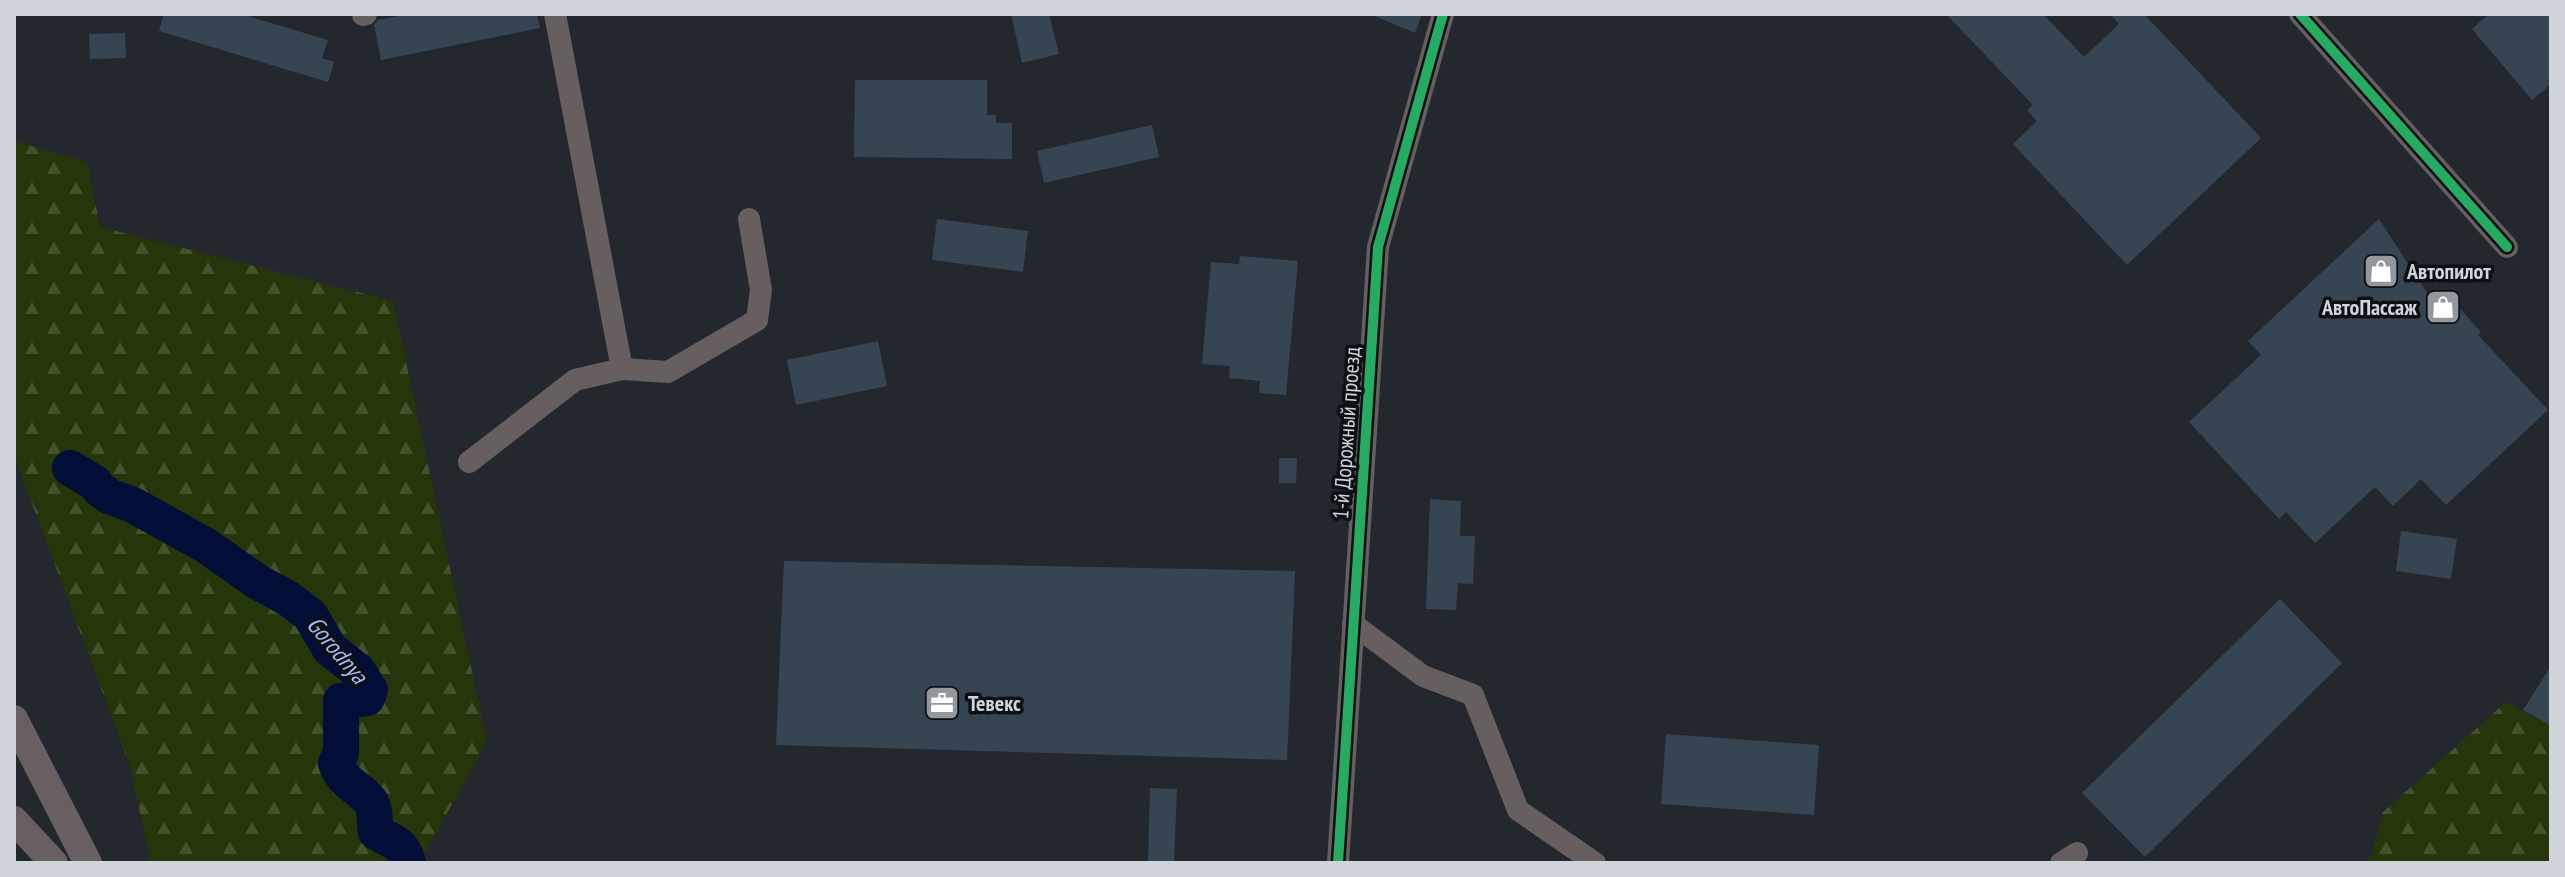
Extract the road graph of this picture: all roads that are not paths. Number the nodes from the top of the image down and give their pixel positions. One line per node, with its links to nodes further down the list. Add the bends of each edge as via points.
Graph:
1 (555, 14): 6 (street)
2 (1443, 14): 8 (street, 1-й Дорожный проезд, via 1378,247)
3 (2300, 14): 5 (street)
4 (749, 219): 6 (street, via 761,290 757,320 668,372)
5 (2507, 247)
6 (622, 369): 7 (street, via 575,380)
7 (469, 462)
8 (1353, 624): 13 (street, 1-й Дорожный проезд); 14 (street, via 1423,676 1473,695 1518,810)
9 (14, 719): 12 (main road)
10 (14, 820): 11 (main road)
11 (54, 863)
12 (88, 863)
13 (1338, 863)
14 (1595, 863)

